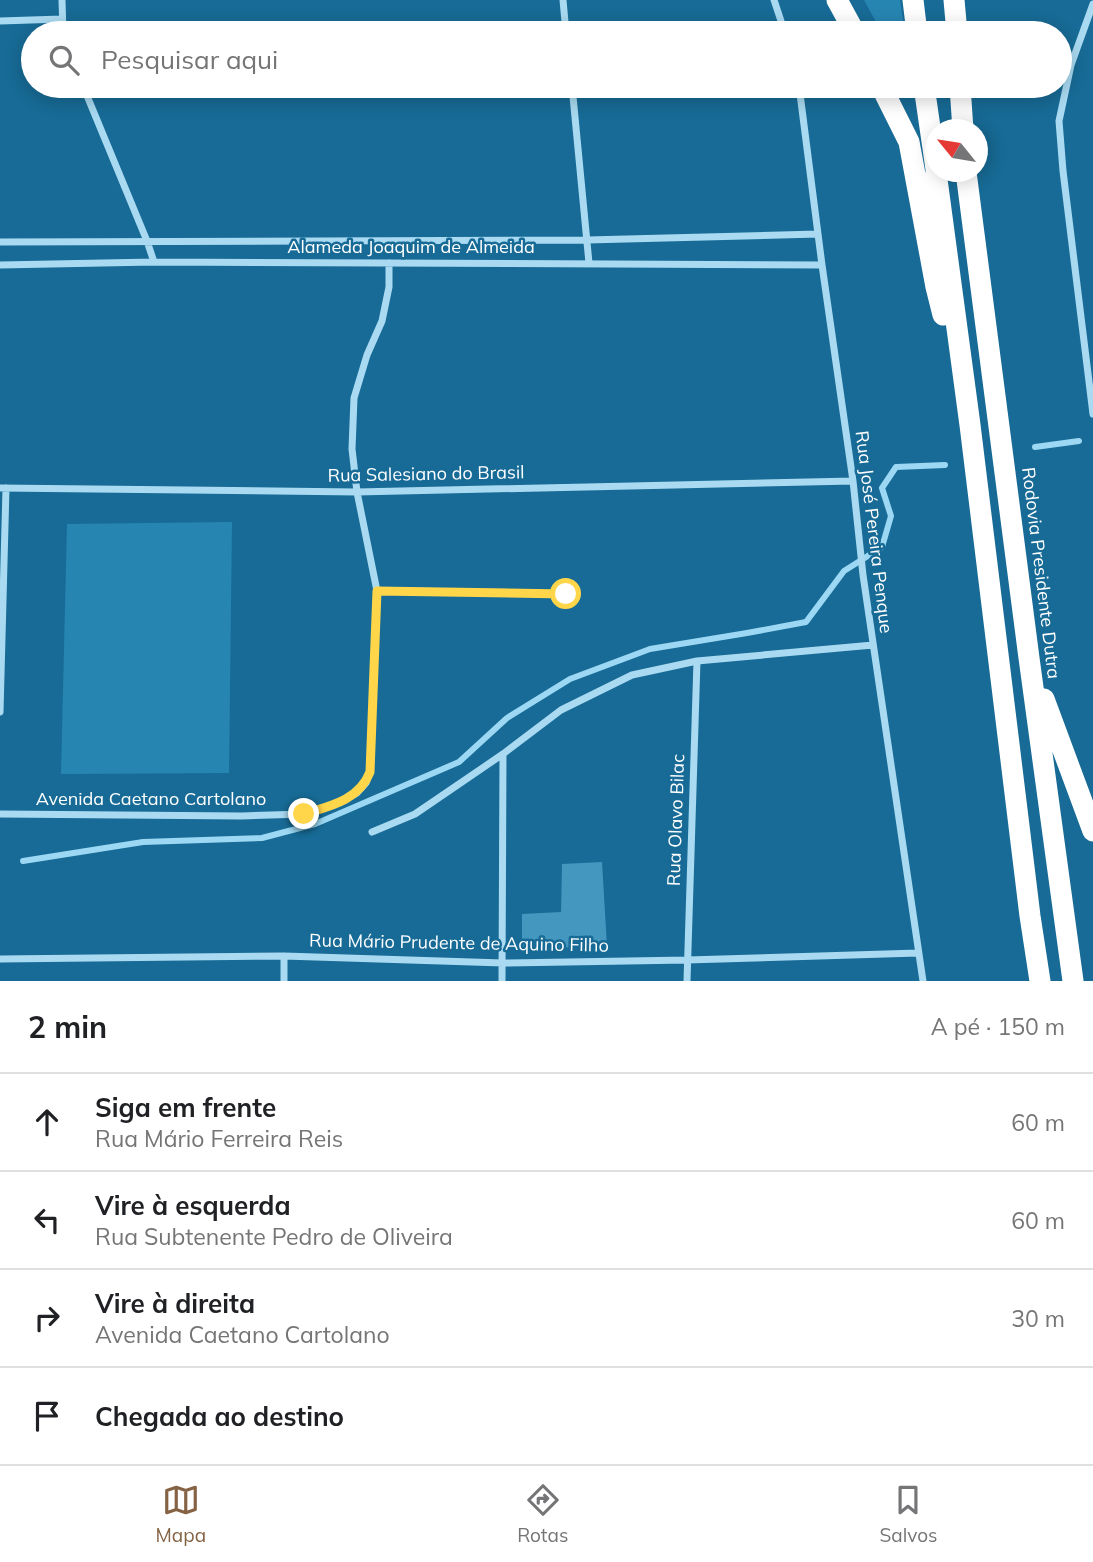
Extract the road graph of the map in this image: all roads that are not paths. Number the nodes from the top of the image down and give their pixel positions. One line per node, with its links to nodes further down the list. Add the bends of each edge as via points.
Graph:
1 (62, 0): 8 (street)
2 (563, 0): 10 (street)
3 (774, 0): 11 (street)
4 (837, 0): 12 (highway)
5 (913, 0): 13 (highway)
6 (954, 0): 14 (highway)
7 (1093, 4): 15 (street)
8 (62, 19): 9 (street)
9 (0, 21)
10 (565, 21)
11 (781, 21)
12 (848, 21)
13 (916, 21)
14 (956, 21)
15 (1072, 62)
16 (88, 98): 29 (street)
17 (573, 98): 28 (street)
18 (801, 98): 27 (street, Rua José Pereira Penque)
19 (887, 98): 37 (highway, via 909,142 936,287)
20 (926, 98): 23 (highway)
21 (961, 98): 24 (highway)
22 (1064, 98): 36 (street, via 1059,121 1063,171)
23 (929, 119)
24 (962, 119)
25 (938, 182): 37 (highway)
26 (967, 182): 45 (highway, Rodovia Presidente Dutra)
27 (818, 234): 28 (street, Alameda Joaquim de Almeida); 35 (street, Rua José Pereira Penque)
28 (587, 240): 29 (street, Alameda Joaquim de Almeida); 33 (street)
29 (147, 241): 30 (street, Alameda Joaquim de Almeida); 31 (street)
30 (0, 242)
31 (154, 262): 32 (street, Alameda Joaquim de Almeida); 34 (street, Alameda Joaquim de Almeida)
32 (388, 263): 33 (street, Alameda Joaquim de Almeida); 40 (street, via 382,321 354,398 352,449)
33 (589, 263): 35 (street, Alameda Joaquim de Almeida)
34 (0, 265)
35 (822, 265): 38 (street, Rua José Pereira Penque)
36 (1093, 414)
37 (970, 425): 61 (highway)
38 (853, 481): 40 (street, Rua Salesiano do Brasil); 44 (street, Rua José Pereira Penque)
39 (3, 488): 40 (street, Rua Salesiano do Brasil); 43 (street)
40 (357, 492): 41 (street)
41 (377, 591): 42 (street); 49 (street, Avenida Caetano Cartolano, via 370,772 356,793 304,814)
42 (566, 594)
43 (1, 605): 47 (street)
44 (873, 645): 46 (street); 52 (street, Rua José Pereira Penque)
45 (1029, 658): 50 (highway); 62 (highway, Rodovia Presidente Dutra)
46 (696, 661): 48 (street, via 632,675 561,710); 55 (street, Rua Olavo Bilac)
47 (0, 712)
48 (503, 754): 51 (street, via 415,814); 56 (street)
49 (0, 814)
50 (1093, 831)
51 (372, 832)
52 (918, 953): 55 (street, Rua Mário Prudente de Aquino Filho); 60 (street, Rua José Pereira Penque)
53 (284, 956): 54 (street, Rua Mário Prudente de Aquino Filho); 56 (street, Rua Mário Prudente de Aquino Filho); 57 (street)
54 (0, 959)
55 (687, 960): 56 (street, Rua Mário Prudente de Aquino Filho); 59 (street, Rua Olavo Bilac)
56 (503, 962): 58 (street)
57 (284, 981)
58 (502, 981)
59 (687, 981)
60 (923, 981)
61 (1040, 981)
62 (1073, 981)

